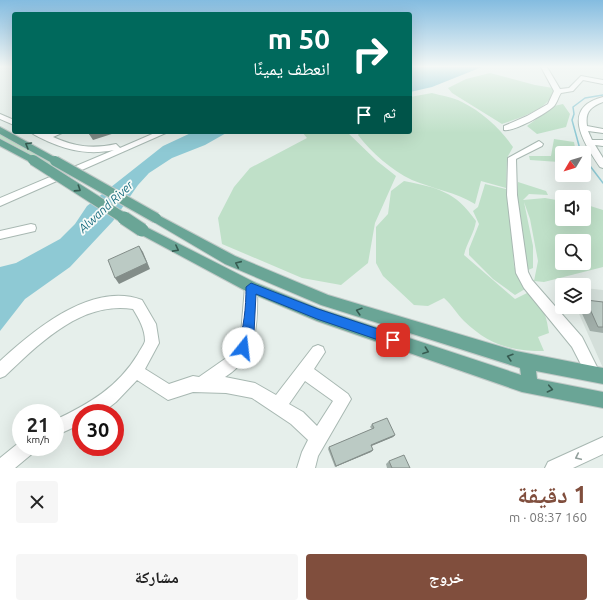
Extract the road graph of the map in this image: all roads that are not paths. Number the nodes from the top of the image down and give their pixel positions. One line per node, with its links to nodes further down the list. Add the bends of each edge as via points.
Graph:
1 (572, 89): 2 (street)
2 (558, 91): 6 (street, via 551,105)
3 (603, 99): 7 (street, via 584,110)
4 (0, 116): 5 (street)
5 (12, 121)
6 (507, 128)
7 (583, 128): 9 (street); 17 (street)
8 (0, 130): 29 (main road, one-way to 8, bridge, via 326,301 230,260)
9 (603, 131)
10 (39, 134): 14 (street)
11 (54, 134): 14 (street)
12 (159, 134): 15 (street)
13 (159, 134): 21 (street)
14 (46, 137): 20 (street)
15 (138, 141): 20 (street, via 97,152); 21 (street)
16 (0, 142): 27 (main road, one-way to 27, bridge, via 33,160 142,230)
17 (589, 142): 18 (street); 22 (street)
18 (603, 143)
19 (538, 144): 33 (street, via 512,158 512,195 522,273 528,284 577,342)
20 (78, 150): 21 (street)
21 (94, 160): 23 (street); 24 (street)
22 (603, 165)
23 (0, 199)
24 (0, 202)
25 (31, 228): 26 (street)
26 (0, 235)
27 (251, 287): 34 (street, via 248,333 243,348 236,359); 35 (main road, one-way to 35, via 317,314)
28 (318, 352): 32 (street)
29 (527, 362): 33 (main road); 35 (main road)
30 (0, 371): 31 (street, via 20,351 76,312 124,300 137,304 149,324 152,343)
31 (136, 371): 34 (street, via 168,392); 37 (street)
32 (304, 371): 38 (street); 39 (street, via 344,399)
33 (598, 375)
34 (201, 384): 38 (street, via 226,385 255,391)
35 (530, 385): 36 (main road, one-way to 36)
36 (602, 400)
37 (101, 404)
38 (278, 405): 39 (street, via 297,418)
39 (319, 439): 43 (street, via 310,452)
40 (603, 445): 44 (street, one-way to 44)
41 (16, 456): 42 (street)
42 (2, 468)
43 (306, 468)
44 (554, 468)

